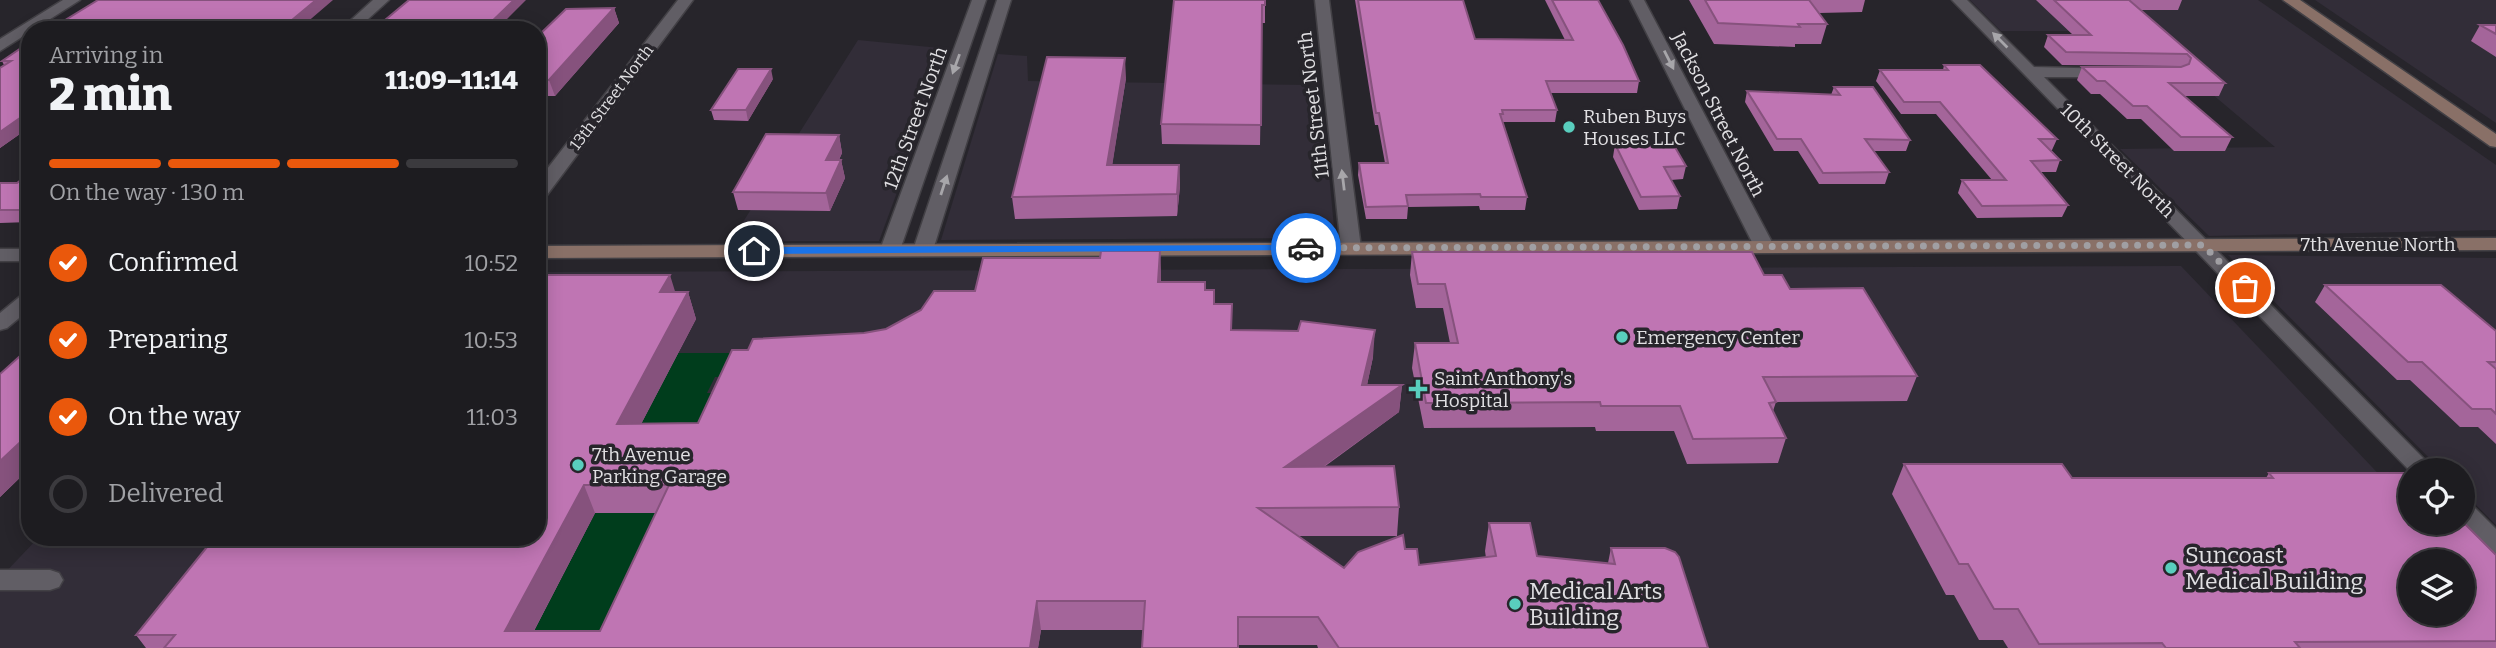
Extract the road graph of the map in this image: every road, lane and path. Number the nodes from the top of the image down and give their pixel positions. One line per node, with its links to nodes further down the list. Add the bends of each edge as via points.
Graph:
1 (73, 0): 10 (street)
2 (382, 0): 11 (street)
3 (686, 0): 17 (street, 13th Street North)
4 (979, 0): 22 (street, 12th Street North, one-way to 22)
5 (1004, 0): 23 (street, one-way to 5)
6 (1322, 0): 21 (street, 11th Street North, one-way to 6)
7 (1637, 0): 20 (street, Jackson Street North, one-way to 20)
8 (1959, 0): 14 (street, 10th Street North, one-way to 8)
9 (2290, 0): 16 (street)
10 (40, 21)
11 (358, 21)
12 (21, 33): 13 (street)
13 (0, 46)
14 (2031, 72): 15 (street); 19 (street, 10th Street North)
15 (2122, 72)
16 (2496, 142)
17 (546, 183)
18 (2496, 243): 19 (street, 7th Avenue North)
19 (2203, 245): 20 (street, 7th Avenue North); 29 (street, 10th Street North)
20 (1764, 246): 21 (street, 7th Avenue North)
21 (1351, 248): 23 (street, 7th Avenue North)
22 (890, 250): 23 (street, 7th Avenue North); 24 (street, 7th Avenue North)
23 (923, 250)
24 (546, 252)
25 (0, 255): 26 (street)
26 (21, 255)
27 (21, 306): 28 (street)
28 (0, 324)
29 (2411, 458)
30 (2475, 523): 31 (street)
31 (2496, 544)
32 (0, 580): 33 (street)
33 (50, 580)

